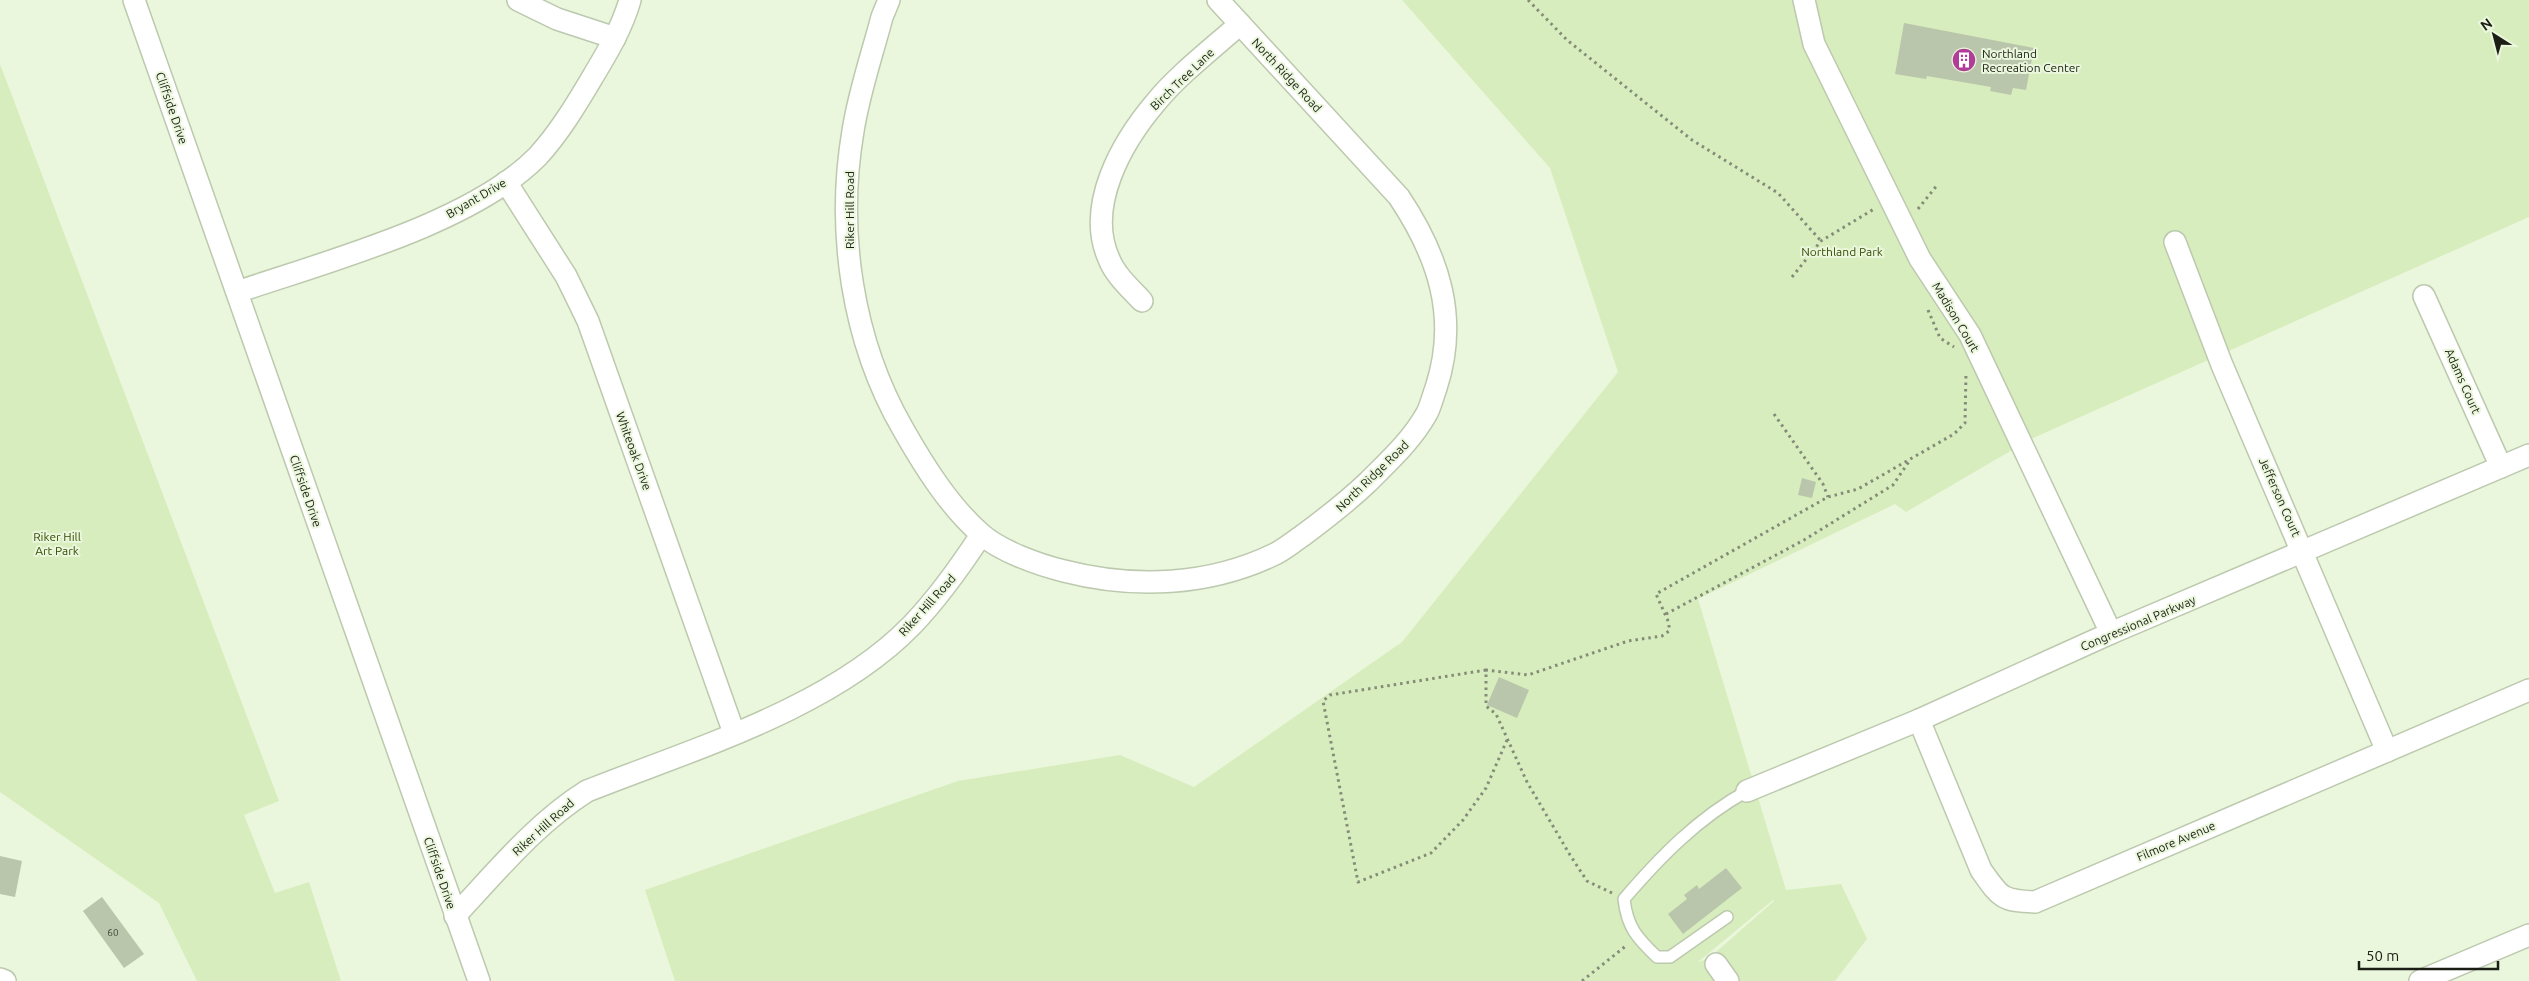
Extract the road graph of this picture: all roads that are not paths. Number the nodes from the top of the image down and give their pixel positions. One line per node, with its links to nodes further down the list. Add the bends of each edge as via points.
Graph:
1 (134, 0): 11 (street, Cliffside Drive)
2 (518, 0): 8 (street, via 556,19)
3 (630, 0): 8 (street, Bryant Drive)
4 (890, 0): 16 (street, Riker Hill Road, via 852,133 847,181 852,278 876,372 896,417 949,499)
5 (1218, 0): 7 (street, North Ridge Road)
6 (1804, 0): 18 (street, Madison Court, via 1814,44 1881,209 1920,259 1970,335)
7 (1240, 24): 13 (street, Birch Tree Lane, via 1156,100 1118,159 1106,190 1101,214 1108,259); 16 (street, North Ridge Road, via 1399,197 1419,227 1436,269 1447,317 1446,351 1429,411 1408,443 1346,504 1278,553 1214,576 1150,583 1086,577 1024,558)
8 (616, 38): 9 (street, Bryant Drive, via 567,118 538,156)
9 (506, 182): 11 (street, Bryant Drive, via 440,219 396,237); 21 (street, Whiteoak Drive, via 566,276 588,321)
10 (2175, 242): 17 (street, Jefferson Court, via 2222,365)
11 (237, 292): 24 (street, Cliffside Drive)
12 (2424, 296): 15 (street, Adams Court)
13 (1142, 301)
14 (2529, 455): 15 (street, Congressional Parkway)
15 (2501, 467): 17 (street, Congressional Parkway)
16 (982, 535): 21 (street, Riker Hill Road, via 949,584 911,626 870,661 830,687)
17 (2304, 552): 18 (street, Congressional Parkway); 22 (street, Jefferson Court)
18 (2111, 633): 20 (street, Congressional Parkway)
19 (2529, 690): 22 (street, Filmore Avenue)
20 (1919, 720): 22 (street, Filmore Avenue, via 1981,870 1997,891 2011,901 2035,902); 23 (street, Congressional Parkway)
21 (734, 733): 24 (street, Riker Hill Road, via 587,791 573,800 510,858)
22 (2387, 751)
23 (1747, 791): 25 (lane, via 1696,824 1624,899 1626,917 1637,937 1657,957 1670,957)
24 (455, 916): 29 (street, Cliffside Drive)
25 (1727, 917)
26 (2529, 935): 30 (street)
27 (0, 979): 28 (street)
28 (5, 981)
29 (479, 981)
30 (2420, 981)

